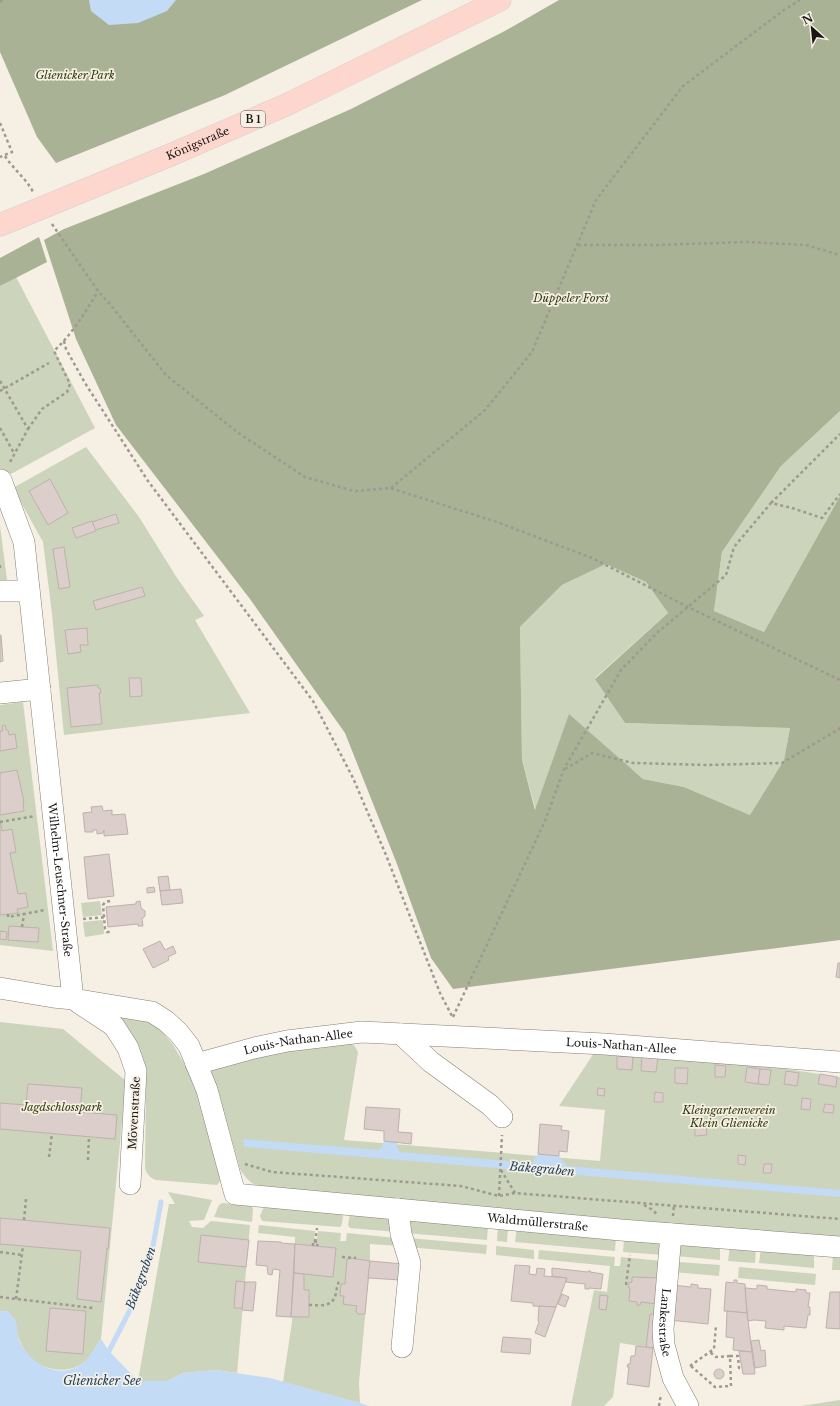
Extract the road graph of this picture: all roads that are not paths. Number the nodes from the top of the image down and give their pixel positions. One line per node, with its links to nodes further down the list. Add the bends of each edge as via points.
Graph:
1 (500, 0): 2 (main road, Königstraße / B 1, via 286,105)
2 (0, 225)
3 (1, 480): 4 (street, Wilhelm-Leuschner-Straße, via 24,542)
4 (29, 590): 5 (street); 6 (street, Wilhelm-Leuschner-Straße)
5 (0, 591)
6 (40, 689): 7 (street); 9 (street, Wilhelm-Leuschner-Straße, via 57,915)
7 (0, 693)
8 (0, 988): 9 (street, Mövenstraße)
9 (73, 999): 12 (street, via 152,1012 178,1032 189,1046); 14 (street, Mövenstraße, via 114,1026 128,1048 136,1071)
10 (401, 1034): 11 (street, Louis-Nathan-Allee, via 604,1044); 12 (street, Louis-Nathan-Allee, via 362,1032 313,1037 254,1048); 13 (street, via 431,1062 490,1105)
11 (840, 1062)
12 (196, 1064): 15 (street, Waldmüllerstraße, via 207,1090 235,1194)
13 (502, 1117)
14 (130, 1184)
15 (398, 1209): 16 (street, Waldmüllerstraße); 18 (street, via 401,1234 410,1263)
16 (672, 1234): 17 (street, Waldmüllerstraße); 19 (street, Lankestraße, via 663,1329 664,1345 673,1378)
17 (840, 1247)
18 (402, 1347)
19 (688, 1406)

